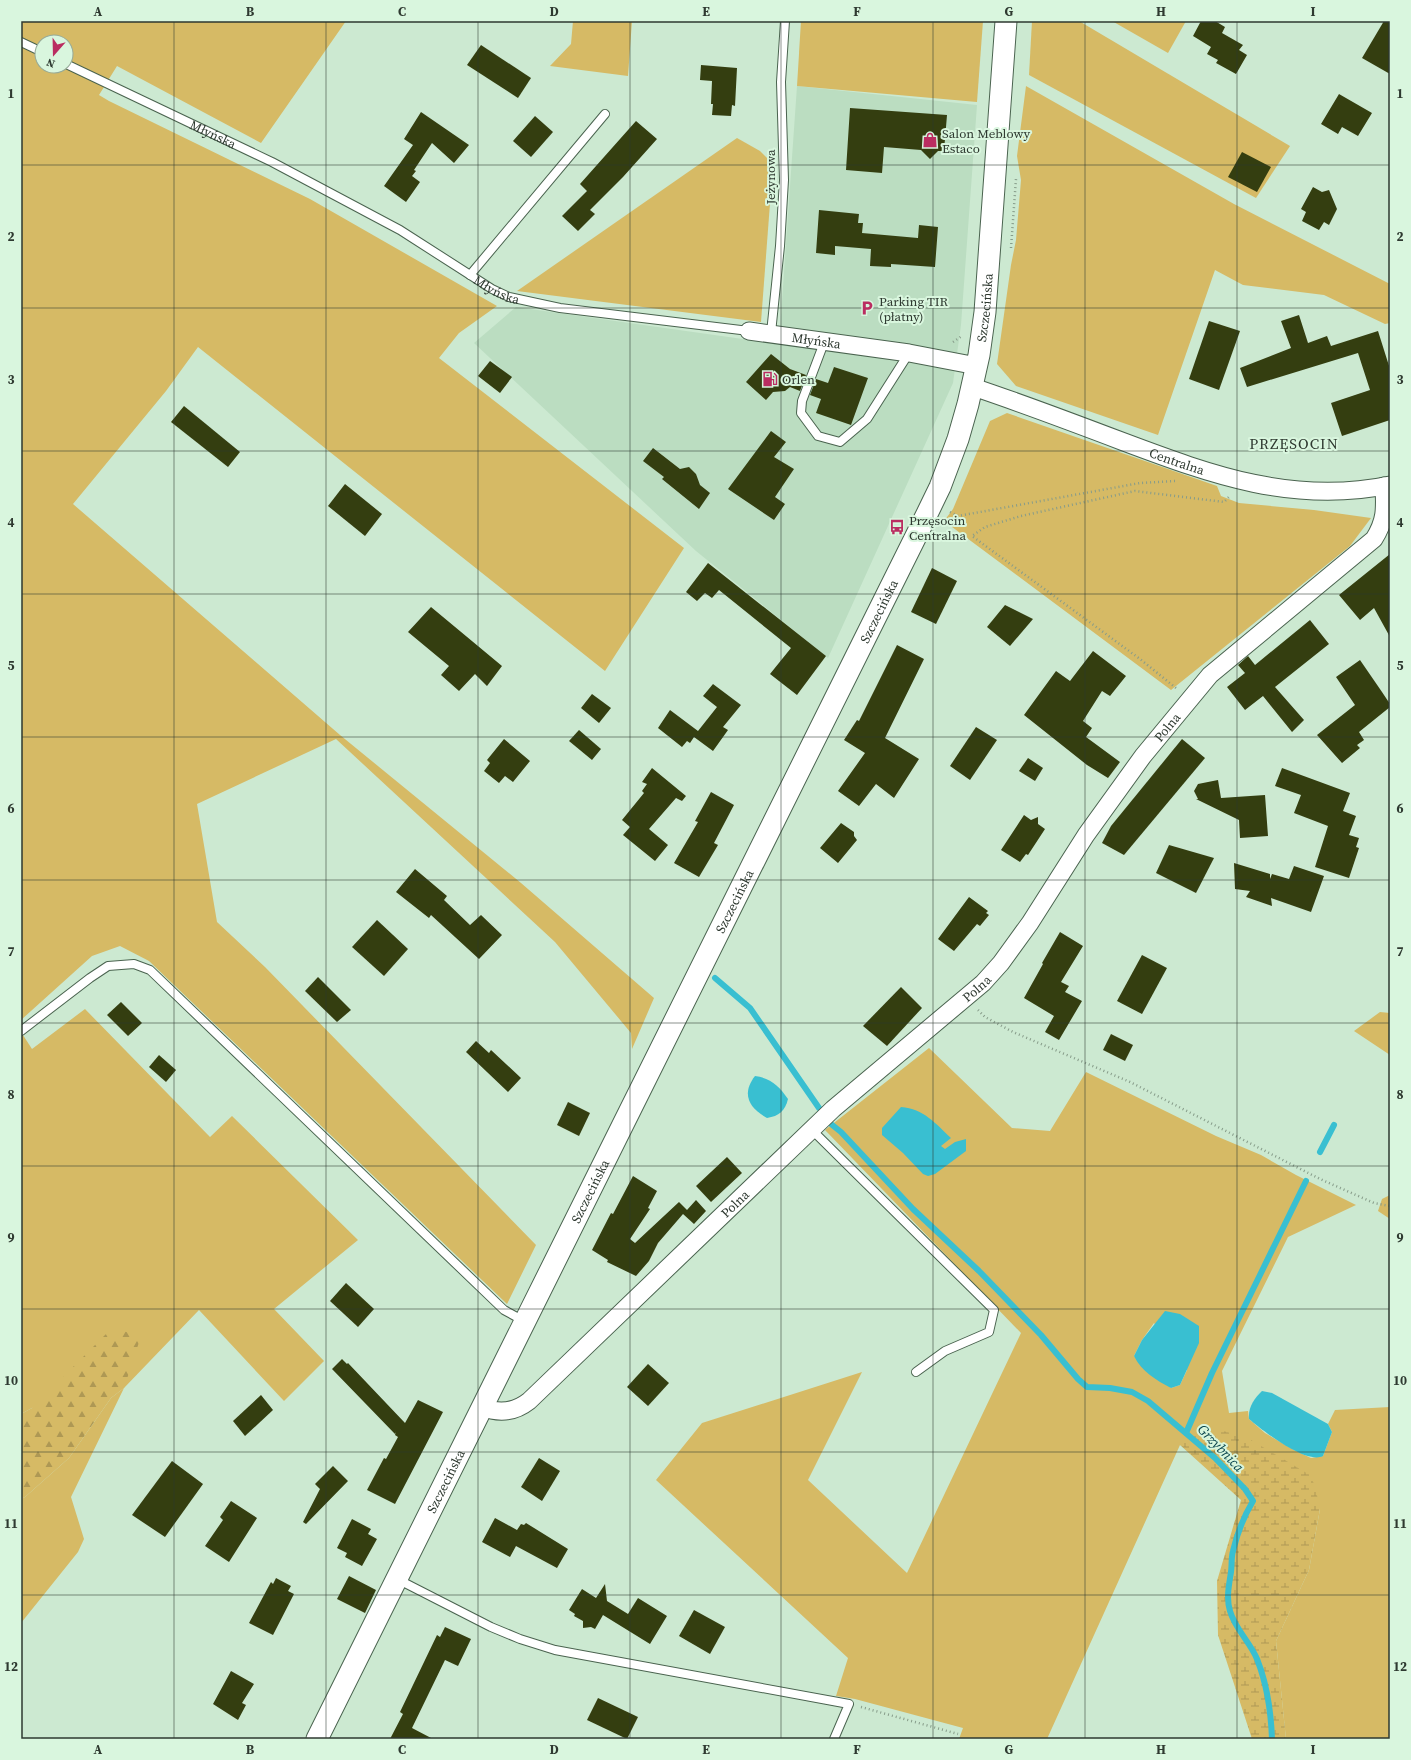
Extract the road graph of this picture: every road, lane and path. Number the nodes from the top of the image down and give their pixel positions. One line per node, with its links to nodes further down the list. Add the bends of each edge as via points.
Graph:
1 (785, 21): 9 (lane, Jeżynowa, via 781,82 784,180)
2 (1006, 21): 12 (street, Szczecińska, via 985,312)
3 (21, 42): 4 (lane)
4 (34, 48)
5 (74, 68): 7 (lane, Młyńska, via 272,162 400,230)
6 (605, 114): 7 (lane)
7 (470, 275): 8 (lane, Młyńska, via 492,289 528,302)
8 (749, 331): 9 (street, Młyńska)
9 (771, 333): 10 (street, Młyńska)
10 (825, 340): 11 (street, Młyńska); 11 (lane, via 802,402 801,413 818,436 840,442 867,419)
11 (909, 353): 12 (street, Młyńska)
12 (977, 366): 13 (street, Szczecińska)
13 (972, 387): 15 (street, Centralna, via 1196,469); 23 (street, Szczecińska, via 955,448 924,520)
14 (1176, 481): 17 (path, via 1140,483 958,516)
15 (1245, 482): 16 (street, Centralna, via 1324,492); 18 (path, via 1224,502 1135,491 1022,516 985,527 972,536 1140,659)
16 (1387, 486): 18 (street, Polna, via 1382,526 1374,539 1210,675)
17 (950, 512)
18 (1190, 699): 19 (street, Polna, via 1143,756 1086,835 1030,923 1001,963)
19 (966, 998): 21 (street, Polna, via 849,1095); 22 (path, via 985,1017 1013,1032 1130,1082 1326,1182 1374,1203)
20 (21, 1031): 23 (lane, via 108,966 134,964 150,970 504,1310)
21 (812, 1130): 24 (lane, via 994,1310 989,1332 945,1351); 25 (street, Polna, via 529,1401 516,1409 506,1411)
22 (1390, 1206)
23 (525, 1322): 25 (street, Szczecińska)
24 (916, 1372)
25 (482, 1407): 26 (street, Szczecińska)
26 (397, 1579): 27 (lane, via 491,1627 555,1650); 29 (street, Szczecińska)
27 (849, 1704): 28 (path); 30 (lane)
28 (958, 1734)
29 (317, 1739)
30 (834, 1739)

